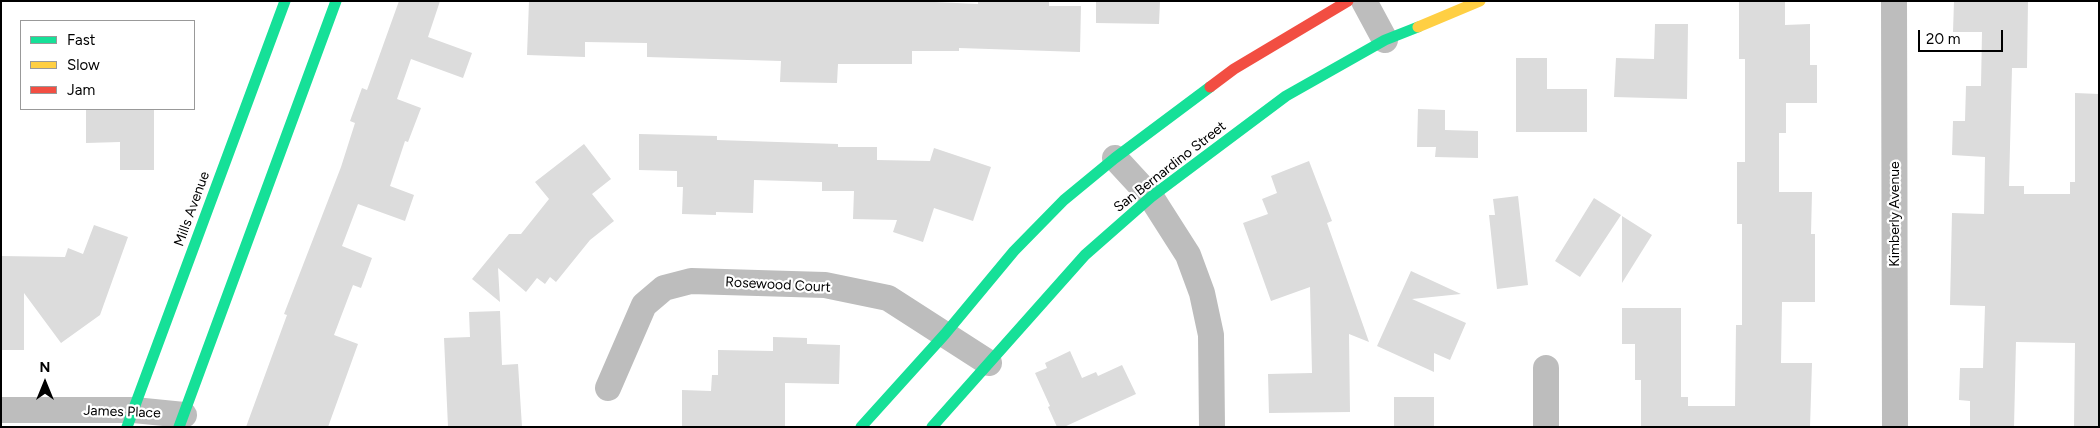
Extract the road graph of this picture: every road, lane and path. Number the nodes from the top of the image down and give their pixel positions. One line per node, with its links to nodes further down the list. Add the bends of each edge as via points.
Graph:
1 (285, 1): 15 (main road, Mills Avenue)
2 (336, 1): 16 (main road)
3 (1348, 1): 8 (main road, via 1234,69)
4 (1364, 1): 7 (street)
5 (1480, 1): 7 (main road, San Bernardino Street)
6 (1894, 1): 21 (street, Kimberly Avenue)
7 (1386, 40): 9 (main road, San Bernardino Street, via 1286,96)
8 (1115, 158): 9 (street); 10 (main road, via 1064,200 1014,251)
9 (1151, 197): 11 (main road, San Bernardino Street, via 1085,255); 19 (street, via 1188,255 1202,292 1211,335)
10 (944, 334): 11 (street, Rosewood Court); 13 (street, Rosewood Court, via 888,298 825,284 691,281 664,288 644,305); 17 (main road)
11 (989, 363): 18 (main road, San Bernardino Street)
12 (1546, 368): 20 (street)
13 (608, 388)
14 (1, 410): 15 (street, James Place)
15 (131, 419): 16 (street, James Place)
16 (181, 421)
17 (861, 427)
18 (932, 427)
19 (1212, 427)
20 (1546, 427)
21 (1895, 427)

